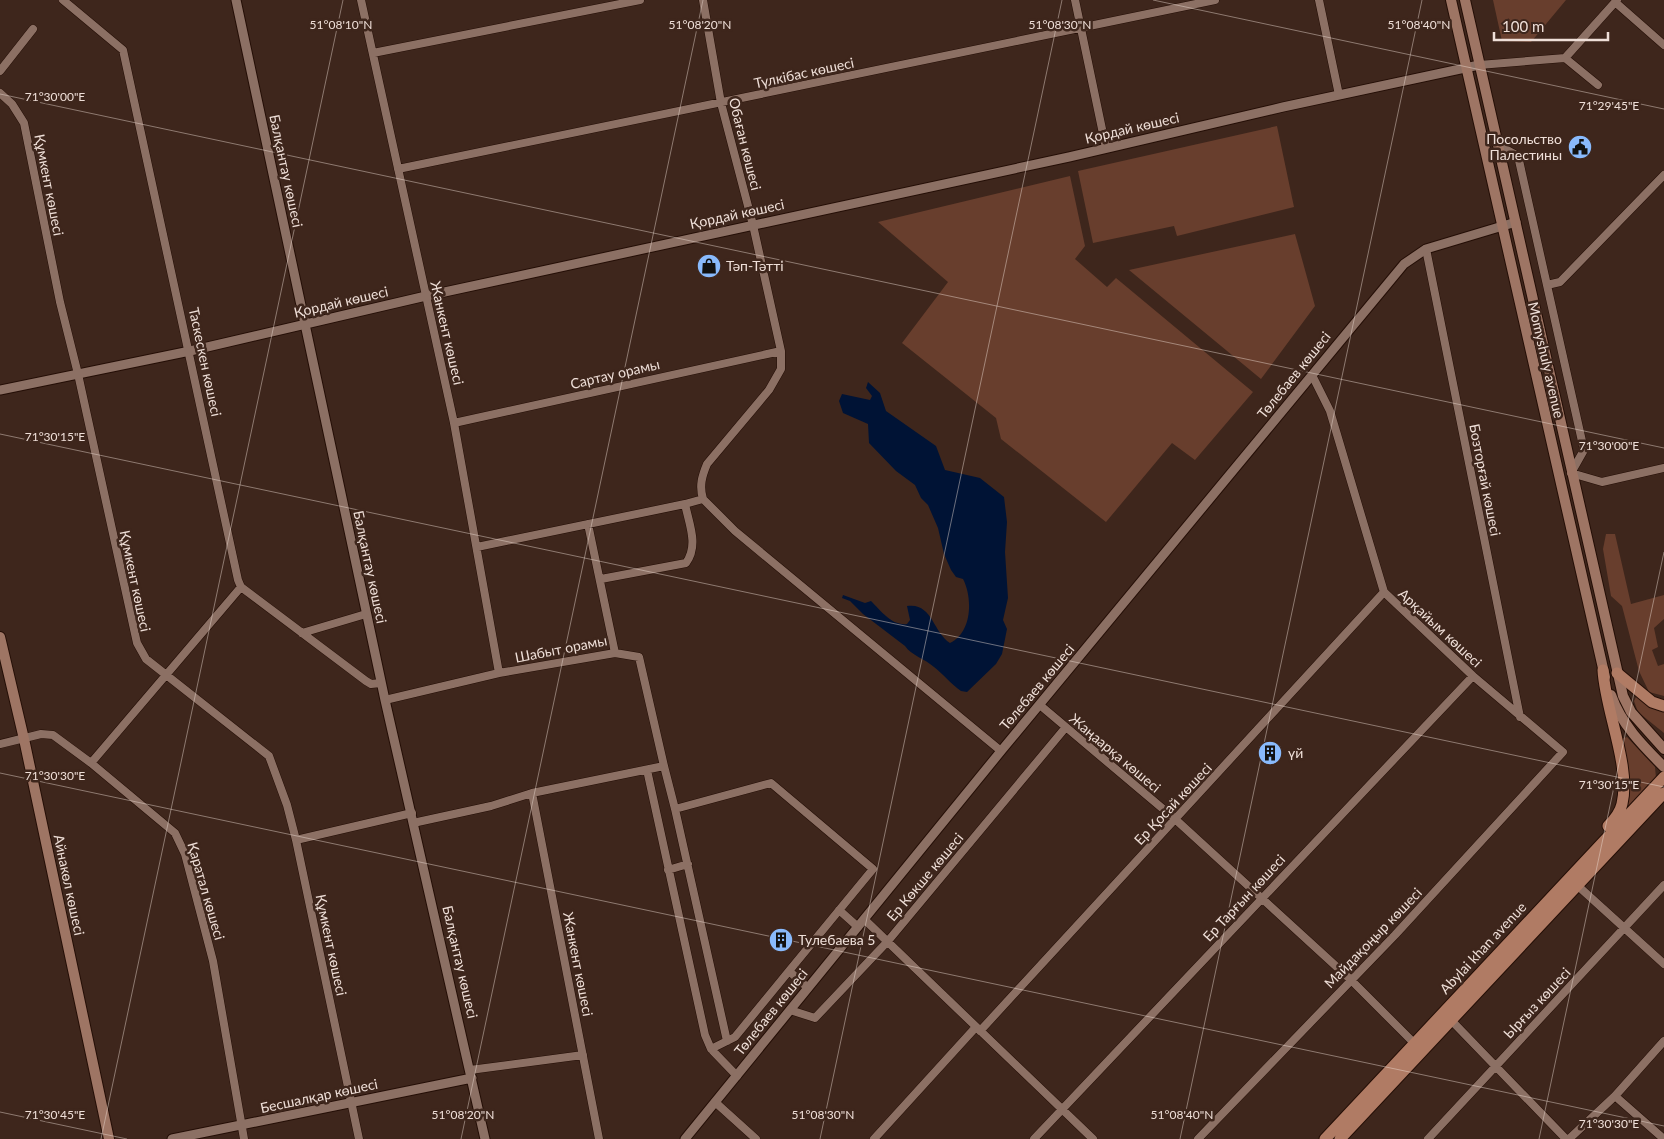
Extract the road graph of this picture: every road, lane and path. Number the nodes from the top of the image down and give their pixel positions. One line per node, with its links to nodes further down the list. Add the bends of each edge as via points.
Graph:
1 (63, 0): 35 (street, Таскескен көшесі, via 123,50)
2 (236, 0): 34 (street, Балқантау көшесі)
3 (361, 0): 15 (street, Жанкент көшесі)
4 (640, 0): 15 (street)
5 (704, 0): 23 (street, Обаған көшесі)
6 (1075, 0): 13 (street)
7 (1215, 0): 13 (street, Түлкібас көшесі)
8 (1319, 0): 22 (street)
9 (1451, 0): 18 (main road, Momyshuly avenue)
10 (1465, 0): 17 (main road, Momyshuly avenue)
11 (1616, 1): 14 (street); 16 (street)
12 (33, 29): 19 (street)
13 (1081, 29): 23 (street, Түлкібас көшесі); 25 (street)
14 (1664, 45)
15 (373, 53): 26 (street, Жанкент көшесі)
16 (1565, 58): 17 (street); 20 (street)
17 (1479, 65): 18 (street, Қордай көшесі); 24 (main road, Momyshuly avenue)
18 (1466, 68): 22 (street, Қордай көшесі); 30 (main road, Momyshuly avenue)
19 (0, 71)
20 (1598, 85)
21 (0, 93): 37 (street, Құмкент көшесі, via 24,123)
22 (1339, 95): 25 (street, Қордай көшесі)
23 (721, 104): 26 (street, Түлкібас көшесі); 29 (street, Обаған көшесі)
24 (1498, 145): 28 (main road, Momyshuly avenue); 32 (street, via 1518,156)
25 (1106, 148): 29 (street, Қордай көшесі)
26 (398, 169): 33 (street, Жанкент көшесі)
27 (1664, 175): 32 (street, via 1560,282)
28 (1516, 222): 30 (street); 42 (main road, Momyshuly avenue)
29 (752, 225): 33 (street, Қордай көшесі); 36 (street, Обаған көшесі)
30 (1502, 226): 31 (street); 54 (main road, Momyshuly avenue)
31 (1426, 249): 38 (street, Төлебаев көшесі, via 1404,264 1386,283); 63 (street, Бозторғай көшесі)
32 (1547, 285): 42 (street, via 1584,450)
33 (426, 296): 34 (street, Қордай көшесі); 40 (street, Жанкент көшесі)
34 (304, 324): 35 (street, Қордай көшесі); 50 (street, Балқантау көшесі)
35 (190, 351): 37 (street, Қордай көшесі); 48 (street, Таскескен көшесі)
36 (781, 351): 40 (street, Сартау орамы); 43 (street, via 780,368 769,390 708,464 700,491)
37 (78, 374): 39 (street, Қордай көшесі); 57 (street, Құмкент көшесі, via 136,644 146,659)
38 (1312, 375): 49 (street, Арқайым көшесі, via 1330,410); 61 (street, Төлебаев көшесі)
39 (0, 390)
40 (454, 423): 46 (street, Жанкент көшесі)
41 (1664, 468): 42 (street, via 1602,482)
42 (1571, 473): 56 (main road, Momyshuly avenue)
43 (703, 498): 44 (street); 68 (street, via 735,531)
44 (685, 504): 45 (street); 47 (street, via 694,544 693,554 686,563)
45 (588, 524): 46 (street); 47 (street, Шабыт орамы)
46 (477, 547): 55 (street, Жанкент көшесі)
47 (601, 579): 53 (street, Шабыт орамы)
48 (241, 587): 51 (street); 57 (street)
49 (1384, 592): 58 (street, Арқайым көшесі); 79 (street, Ер Қосай көшесі)
50 (366, 614): 51 (street); 59 (street, Балқантау көшесі)
51 (302, 633): 59 (street, via 366,681)
52 (0, 637): 65 (main road, Айнакөл көшесі)
53 (615, 653): 55 (street, Шабыт орамы); 71 (street, via 639,658)
54 (1602, 670): 72 (main road, Momyshuly avenue, via 1625,724); 84 (main road, via 1623,779 1622,805 1616,817 1589,848)
55 (499, 673): 60 (street, Шабыт орамы)
56 (1617, 673): 62 (main road, via 1652,702); 67 (main road, Momyshuly avenue, via 1631,712)
57 (167, 676): 70 (street); 81 (street, Құмкент көшесі, via 269,756)
58 (1473, 676): 63 (street, Арқайым көшесі); 86 (street, Ер Тарғын көшесі)
59 (381, 683): 60 (street, Балқантау көшесі)
60 (385, 700): 78 (street, Балқантау көшесі)
61 (1041, 706): 64 (street, Жаңаарқа көшесі); 68 (street, Төлебаев көшесі)
62 (1664, 706)
63 (1520, 717): 69 (street, Арқайым көшесі)
64 (1066, 727): 79 (street, Жаңаарқа көшесі); 90 (street, Ер Көкше көшесі)
65 (24, 739): 66 (street, Қаратал көшесі); 70 (street, Қаратал көшесі, via 41,734 54,735); 112 (main road, Айнакөл көшесі)
66 (0, 744)
67 (1664, 749)
68 (1001, 751): 88 (street, Төлебаев көшесі)
69 (1563, 752): 93 (street, Майдақоңыр көшесі, via 1395,935)
70 (91, 763): 110 (street, Қаратал көшесі, via 175,833 185,854 213,961)
71 (664, 766): 73 (street); 77 (street)
72 (1664, 767)
73 (647, 770): 75 (street); 83 (street)
74 (1664, 777): 84 (main road, Abylai khan avenue)
75 (532, 793): 80 (street); 102 (street, Жанкент көшесі)
76 (1664, 793): 84 (main road, Abylai khan avenue)
77 (675, 809): 82 (street); 87 (street, via 770,783 873,869)
78 (412, 813): 80 (street, Балқантау көшесі); 81 (street)
79 (1175, 819): 86 (street, Жаңаарқа көшесі); 97 (street, Ер Қосай көшесі)
80 (414, 823): 104 (street, Балқантау көшесі)
81 (296, 840): 107 (street, Құмкент көшесі)
82 (688, 864): 83 (street); 98 (street)
83 (668, 870): 101 (street, via 705,1035)
84 (1574, 882): 89 (street); 96 (main road, Abylai khan avenue, via 1523,926)
85 (1664, 885): 89 (street, Ырғыз көшесі)
86 (1260, 898): 93 (street, Жаңаарқа көшесі); 109 (street, Ер Тарғын көшесі)
87 (839, 910): 88 (street); 92 (street)
88 (861, 924): 90 (street); 94 (street, Төлебаев көшесі)
89 (1624, 928): 91 (street); 103 (street, Ырғыз көшесі)
90 (888, 942): 95 (street, Ер Көкше көшесі, via 815,1018); 97 (street)
91 (1664, 964)
92 (789, 971): 94 (street); 98 (street, via 735,1036)
93 (1350, 979): 100 (street, Жаңаарқа көшесі); 123 (street, Майдақоңыр көшесі)
94 (808, 988): 95 (street, Төлебаев көшесі)
95 (790, 1010): 105 (street, Төлебаев көшесі)
96 (1448, 1017): 100 (main road, Abylai khan avenue); 103 (street); 125 (main road, Abylai khan avenue)
97 (978, 1029): 109 (street); 120 (street, Ер Қосай көшесі)
98 (727, 1041): 101 (street)
99 (1664, 1041): 106 (street)
100 (1415, 1044): 124 (main road, Abylai khan avenue)
101 (711, 1049): 105 (street)
102 (583, 1055): 104 (street); 117 (street, Жанкент көшесі)
103 (1495, 1066): 126 (street, Ырғыз көшесі); 127 (street)
104 (471, 1074): 107 (street, Бесшалқар көшесі); 116 (street, Балқантау көшесі)
105 (737, 1076): 108 (street, Төлебаев көшесі)
106 (1614, 1096): 127 (street); 128 (street)
107 (351, 1102): 110 (street, Бесшалқар көшесі); 115 (street, Құмкент көшесі)
108 (715, 1102): 118 (street, Төлебаев көшесі); 119 (street)
109 (1062, 1109): 121 (street, Ер Тарғын көшесі); 122 (street)
110 (242, 1126): 111 (street, Бесшалқар көшесі); 114 (street, Қаратал көшесі)
111 (199, 1136): 113 (street, Бесшалқар көшесі)
112 (109, 1139)
113 (172, 1139)
114 (244, 1139)
115 (359, 1139)
116 (485, 1139)
117 (599, 1139)
118 (685, 1139)
119 (756, 1139)
120 (874, 1139)
121 (1034, 1139)
122 (1093, 1139)
123 (1198, 1139)
124 (1325, 1139)
125 (1340, 1139)
126 (1428, 1139)
127 (1568, 1139)
128 (1664, 1139)

